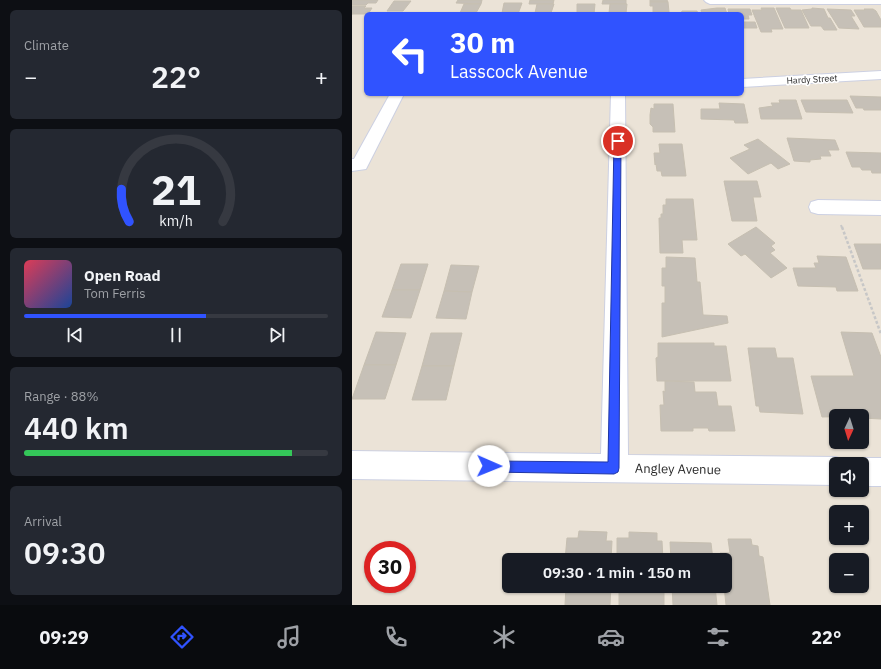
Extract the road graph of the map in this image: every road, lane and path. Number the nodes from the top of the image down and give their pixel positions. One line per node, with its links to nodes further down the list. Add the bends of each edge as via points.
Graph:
1 (710, 0): 2 (street)
2 (881, 0)
3 (881, 75): 4 (street, Hardy Street)
4 (744, 83)
5 (396, 96): 7 (street, via 360,165)
6 (618, 96): 12 (street)
7 (352, 165)
8 (826, 207): 9 (street); 10 (path)
9 (881, 208)
10 (881, 334)
11 (352, 464): 12 (street, Angley Avenue)
12 (614, 468): 13 (street, Angley Avenue)
13 (829, 471)
14 (869, 472): 15 (street)
15 (881, 472)

